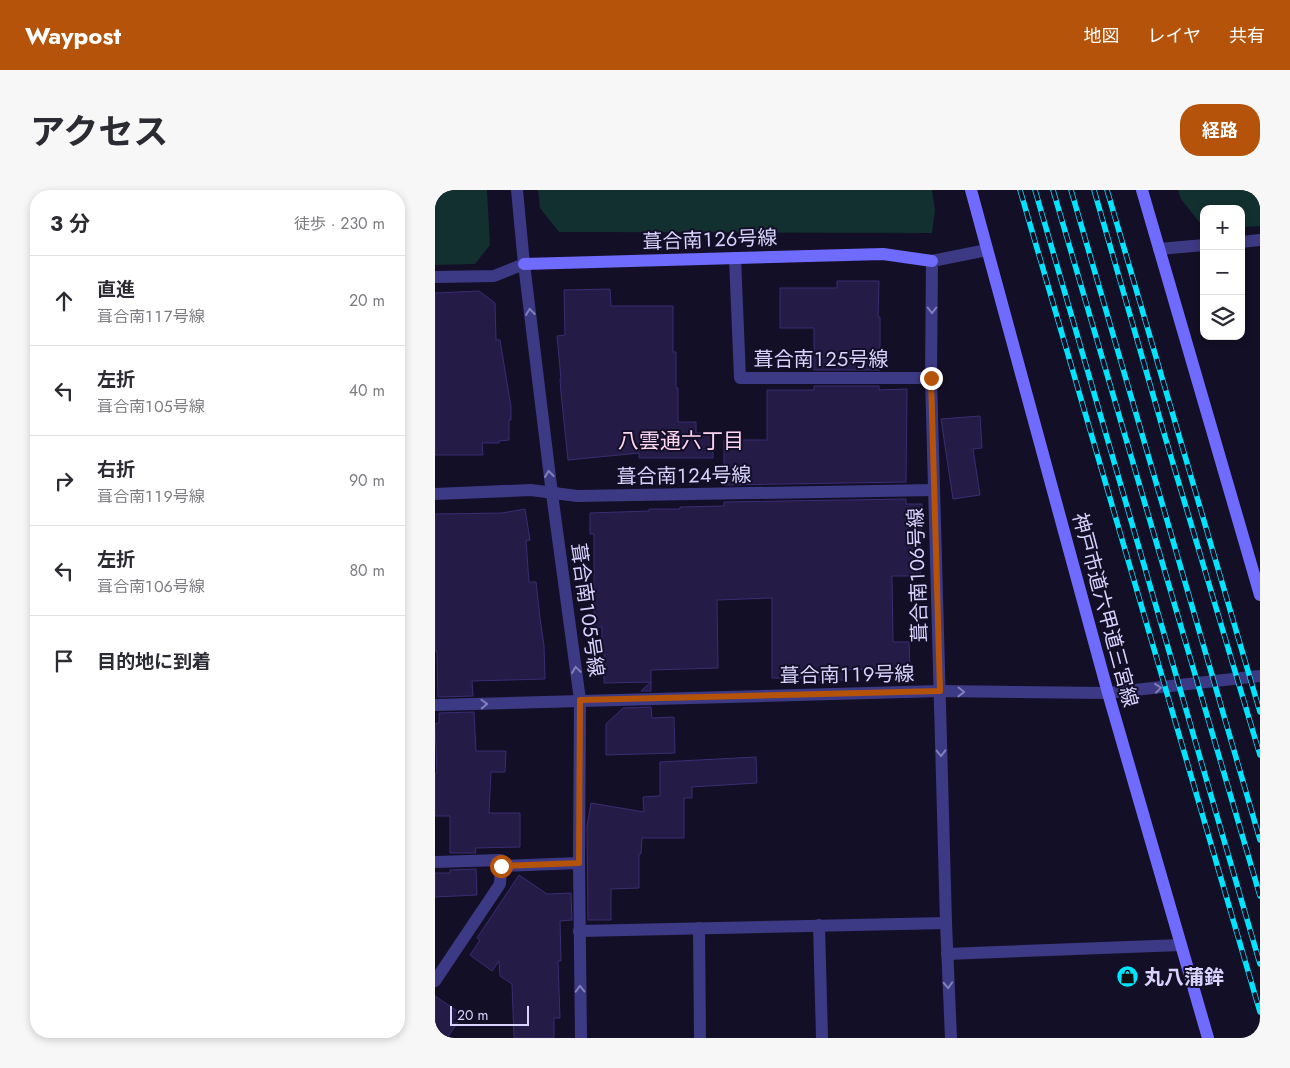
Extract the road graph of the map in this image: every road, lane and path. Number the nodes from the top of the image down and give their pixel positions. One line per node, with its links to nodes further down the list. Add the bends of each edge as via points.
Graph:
1 (517, 190): 11 (street, 葺合南１０５号線)
2 (971, 190): 8 (street, 神戸市道六甲道三宮線)
3 (1142, 190): 7 (street)
4 (1260, 240): 5 (street)
5 (1245, 242)
6 (1200, 245): 7 (street)
7 (1159, 249): 17 (street)
8 (987, 250): 10 (street, 葺合南１２６号線); 20 (street, 神戸市道六甲道三宮線)
9 (735, 258): 10 (street, 葺合南１２６号線, via 883,254); 11 (street, 葺合南１２６号線); 13 (street, 葺合南１２５号線, via 740,378)
10 (932, 261): 13 (street, 葺合南１０６号線, one-way to 13)
11 (524, 264): 12 (street, 葺合南１２６号線, via 494,276); 16 (street, 葺合南１０５号線, one-way to 11)
12 (435, 277)
13 (931, 378): 14 (street, 葺合南１０６号線)
14 (935, 490): 16 (street, 葺合南１２４号線); 19 (street, 葺合南１０６号線)
15 (435, 494): 16 (street, 葺合南１２４号線, via 531,490)
16 (552, 494): 21 (street, 葺合南１０５号線, one-way to 16)
17 (1260, 595)
18 (1260, 676): 20 (street, 葺合南１１９号線, one-way to 18)
19 (940, 691): 20 (street, 葺合南１１９号線, one-way to 20); 21 (street, 葺合南１１９号線); 26 (street, 葺合南１０６号線, one-way to 26)
20 (1108, 694): 30 (street, 神戸市道六甲道三宮線)
21 (580, 700): 22 (street, 葺合南１１９号線, one-way to 21); 24 (street, 葺合南１０５号線)
22 (435, 705)
23 (435, 862): 25 (street, via 501,860)
24 (579, 863): 25 (street); 29 (street, 葺合南１０５号線)
25 (501, 866): 32 (street, via 500,884)
26 (946, 923): 27 (street); 31 (street, 葺合南１０６号線)
27 (819, 926): 28 (street); 35 (street)
28 (699, 928): 29 (street); 34 (street)
29 (579, 931): 33 (street, 葺合南１０５号線, one-way to 29)
30 (1181, 946): 31 (street); 37 (street, 神戸市道六甲道三宮線)
31 (947, 954): 36 (street, 葺合南１０６号線, one-way to 36)
32 (435, 981)
33 (581, 1038)
34 (700, 1038)
35 (822, 1038)
36 (951, 1038)
37 (1208, 1038)

